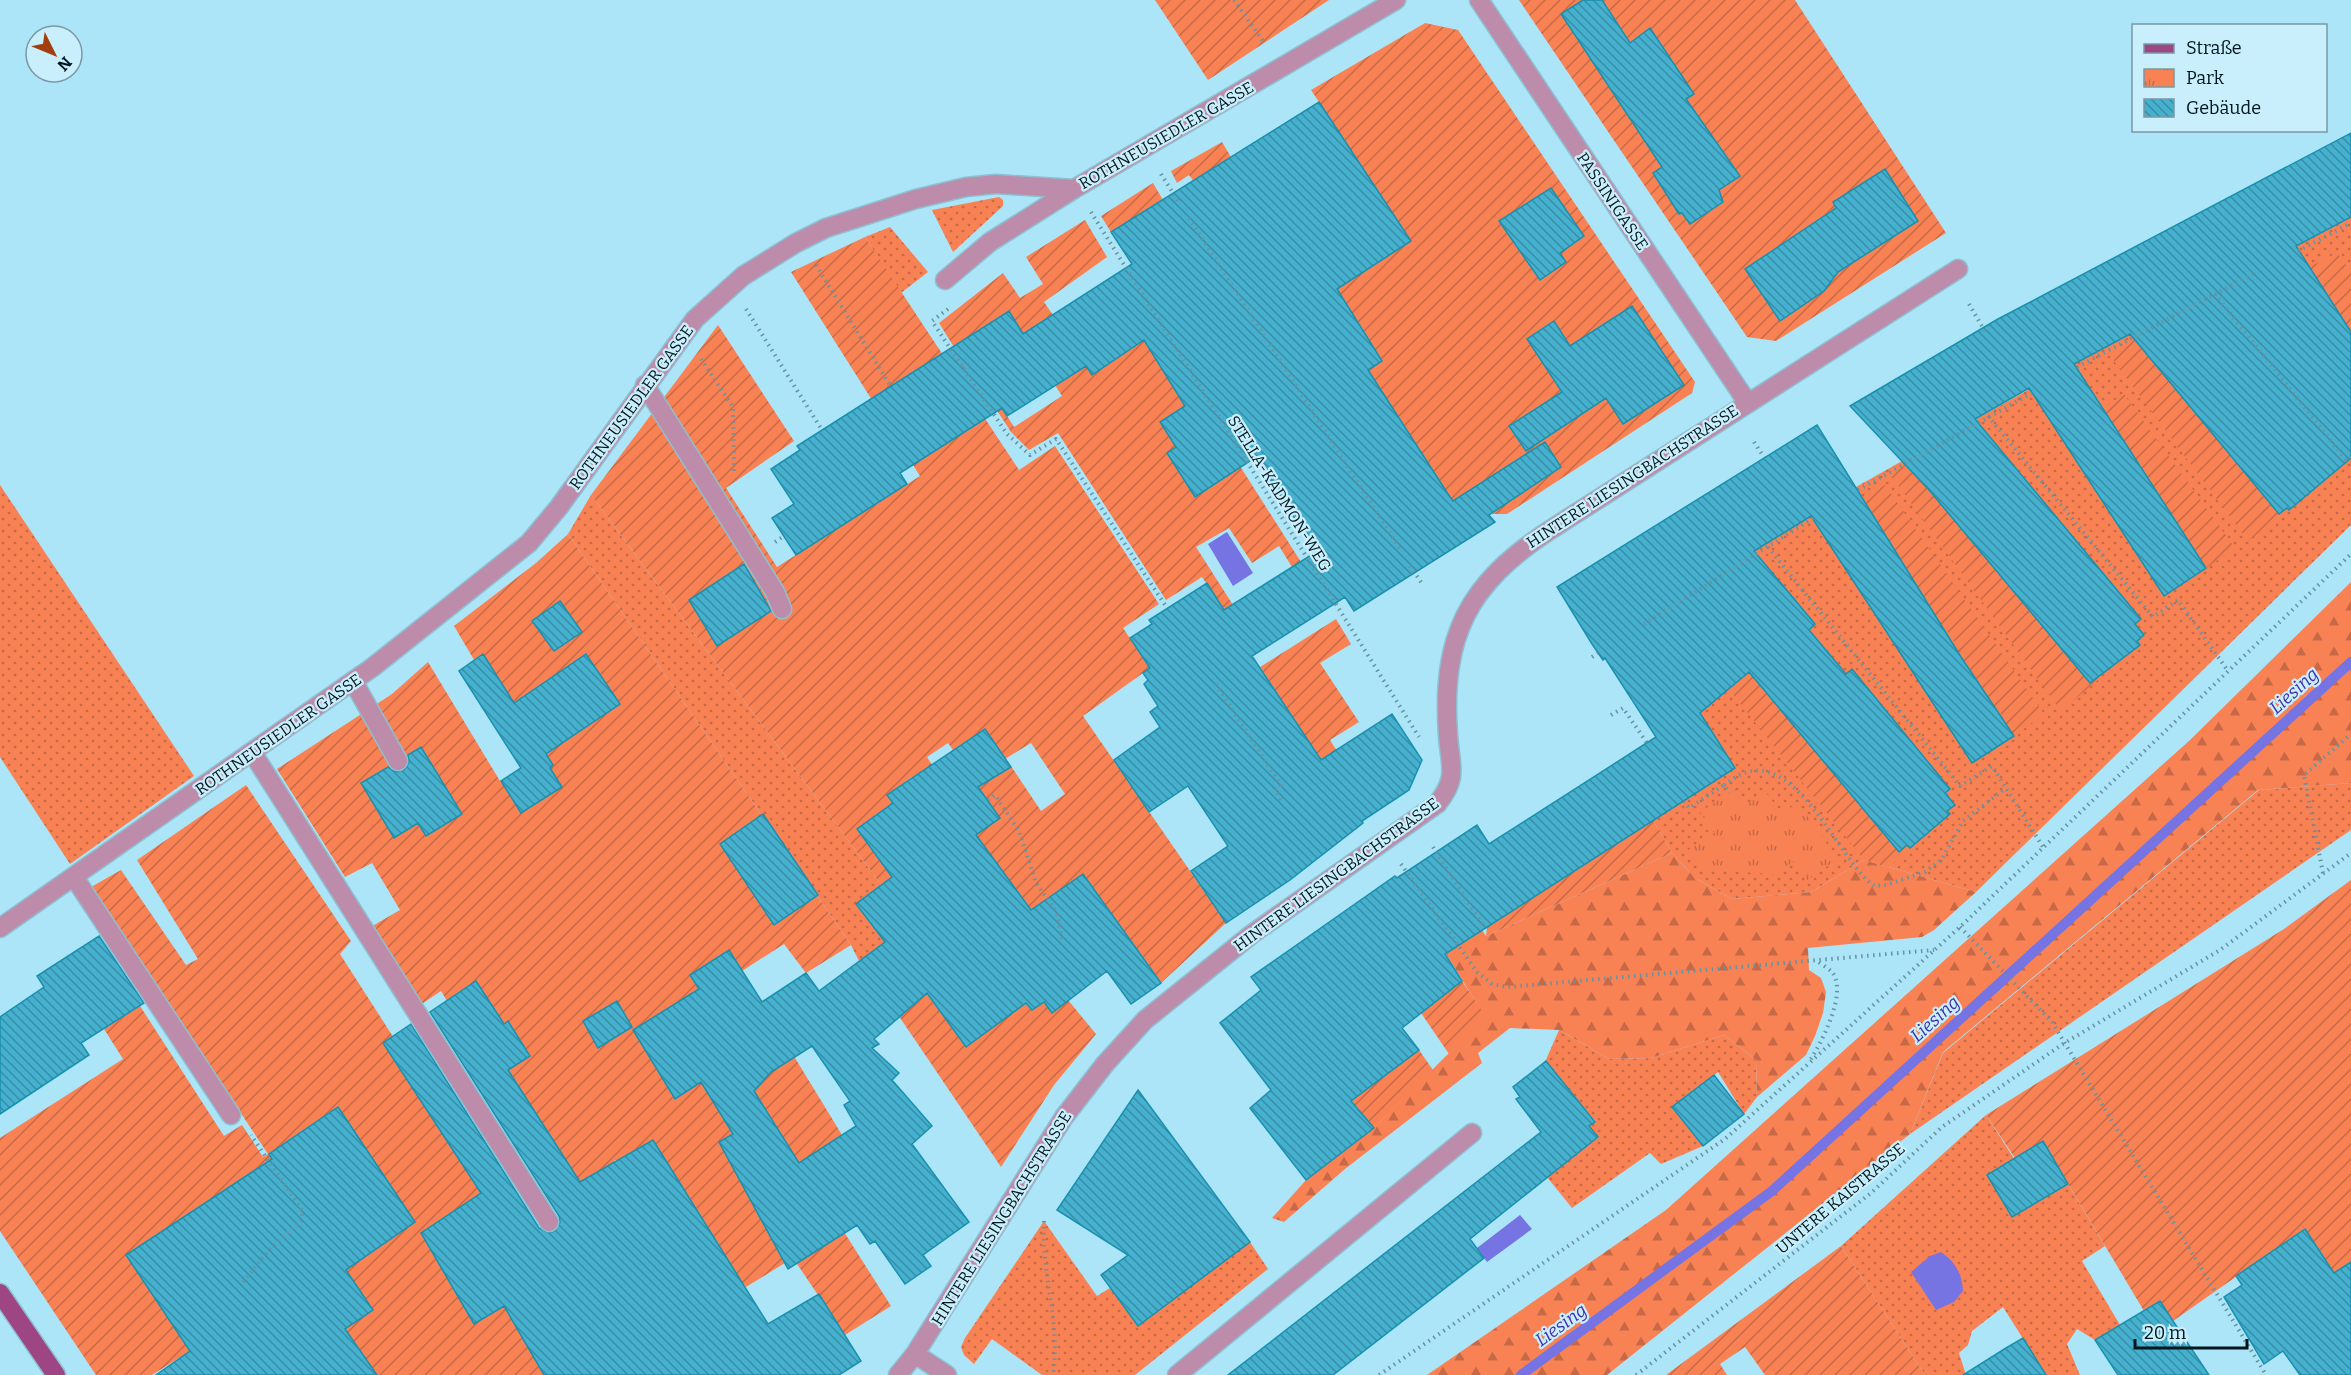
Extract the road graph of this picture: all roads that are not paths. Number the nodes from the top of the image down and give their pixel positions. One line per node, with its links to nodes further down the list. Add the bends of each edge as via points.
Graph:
1 (1396, 0): 3 (street, ROTHNEUSIEDLER GASSE)
2 (1479, 0): 7 (street, PASSINIGASSE)
3 (1074, 189): 5 (street, via 990,242); 6 (street, ROTHNEUSIEDLER GASSE, via 996,184 966,187 869,213 801,241 731,286 695,319)
4 (1958, 269): 7 (street, HINTERE LIESINGBACHSTRASSE)
5 (945, 280)
6 (645, 385): 8 (street, via 776,592); 9 (street, ROTHNEUSIEDLER GASSE, via 529,543)
7 (1747, 402): 18 (street, HINTERE LIESINGBACHSTRASSE, via 1521,549 1485,583 1467,609 1453,649 1448,702 1453,768 1450,787 1437,804 1252,934 1145,1020 1064,1117)
8 (782, 609)
9 (353, 681): 10 (street, ROTHNEUSIEDLER GASSE); 11 (street)
10 (252, 752): 12 (street, ROTHNEUSIEDLER GASSE); 16 (street)
11 (398, 761)
12 (74, 877): 13 (street, ROTHNEUSIEDLER GASSE); 14 (street)
13 (0, 928)
14 (231, 1115)
15 (1472, 1133): 22 (street)
16 (549, 1222)
17 (0, 1293): 19 (main road)
18 (915, 1354): 20 (street, HINTERE LIESINGBACHSTRASSE); 21 (street)
19 (56, 1375)
20 (898, 1375)
21 (947, 1375)
22 (1177, 1375)

